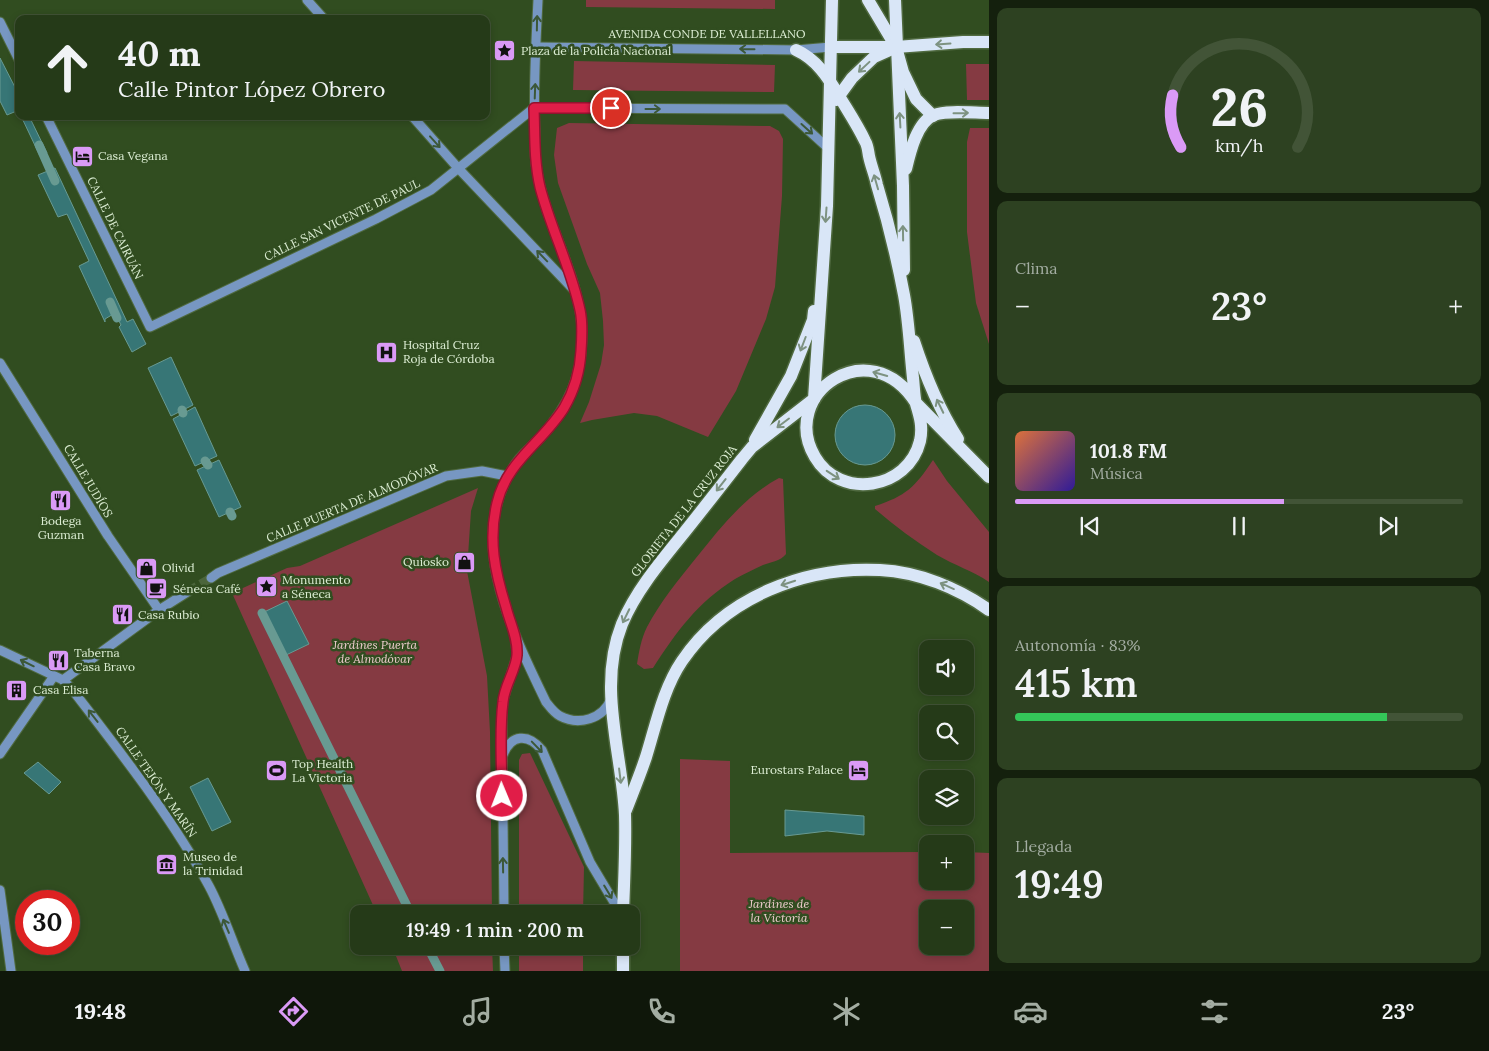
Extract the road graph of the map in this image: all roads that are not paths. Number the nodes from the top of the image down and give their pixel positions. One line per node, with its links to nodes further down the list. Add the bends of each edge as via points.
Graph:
1 (307, 0): 6 (street)
2 (538, 0): 9 (street, one-way to 2)
3 (832, 0): 10 (main road)
4 (868, 0): 11 (main road)
5 (895, 0): 11 (main road)
6 (320, 15)
7 (0, 22): 13 (street)
8 (989, 42): 11 (main road, one-way to 11)
9 (536, 47): 12 (street, AVENIDA CONDE DE VALLELLANO, one-way to 9); 16 (street, one-way to 9)
10 (831, 47): 11 (main road); 12 (street, AVENIDA CONDE DE VALLELLANO); 14 (main road)
11 (896, 47): 15 (main road, one-way to 15, via 874,57); 19 (main road, via 916,99); 24 (main road, one-way to 11)
12 (796, 50): 14 (main road, via 806,54)
13 (15, 52)
14 (830, 80): 15 (main road); 17 (main road)
15 (838, 95): 17 (main road); 27 (main road, one-way to 15, via 866,143)
16 (534, 108): 22 (street, one-way to 22, via 785,109); 23 (street, CALLE SAN VICENTE DE PAUL); 26 (street, via 538,179)
17 (830, 112): 22 (main road)
18 (989, 113): 19 (main road, one-way to 18)
19 (933, 116): 24 (main road, via 919,129)
20 (48, 120): 28 (street, CALLE DE CAIRUÁN, via 150,327)
21 (416, 120): 23 (street, one-way to 23)
22 (829, 149): 25 (main road, one-way to 25)
23 (458, 168): 26 (street, one-way to 23); 28 (street, CALLE SAN VICENTE DE PAUL, via 431,190 376,219)
24 (903, 186): 27 (main road, one-way to 24)
25 (823, 263): 30 (main road); 32 (main road, one-way to 32, via 813,320 791,376)
26 (575, 291): 34 (street, via 582,333 578,375 572,392 552,424)
27 (904, 297): 31 (main road); 33 (main road, one-way to 27, via 949,424 933,392 912,334)
28 (173, 316)
29 (0, 363): 38 (street, CALLE JUDÍOS, via 108,536)
30 (814, 399): 31 (main road, one-way to 30, via 909,393 890,377 866,371 842,375 831,381); 31 (main road, one-way to 31, via 806,425 814,456 834,476 862,485 890,478 912,459 921,432 920,412); 32 (main road, GLORIETA DE LA CRUZ ROJA, one-way to 32)
31 (916, 404): 33 (main road)
32 (752, 447): 44 (main road, GLORIETA DE LA CRUZ ROJA, one-way to 44, via 653,572 628,611 611,670)
33 (975, 462): 35 (main road)
34 (507, 476): 36 (street, CALLE PUERTA DE ALMODÓVAR, via 482,471 446,476); 40 (street, via 497,502 492,530 498,581)
35 (989, 476)
36 (211, 578)
37 (189, 591): 38 (street)
38 (159, 610): 43 (street)
39 (989, 610): 47 (main road, one-way to 47, via 937,582 880,570 823,573 776,588 741,604 712,626 682,661 659,713)
40 (516, 638): 44 (street, via 546,702 560,716 579,720 596,717 608,707); 46 (street, via 517,656 503,700)
41 (0, 650): 42 (street, CALLE TEJÓN Y MARÍN, one-way to 41)
42 (54, 676): 43 (street, CALLE TEJÓN Y MARÍN); 45 (street)
43 (63, 680): 55 (street, CALLE TEJÓN Y MARÍN, one-way to 43, via 210,888 184,843 129,764)
44 (611, 699): 47 (main road, GLORIETA DE LA CRUZ ROJA, one-way to 47)
45 (0, 754)
46 (502, 757): 49 (street, one-way to 46); 50 (street, one-way to 50, via 506,747 518,738 526,738 542,750 590,862)
47 (625, 814): 51 (main road)
48 (0, 890): 54 (street)
49 (504, 905)
50 (616, 905)
51 (622, 905)
52 (504, 955): 56 (street)
53 (623, 955): 57 (main road)
54 (11, 971)
55 (245, 971)
56 (505, 971)
57 (623, 971)

